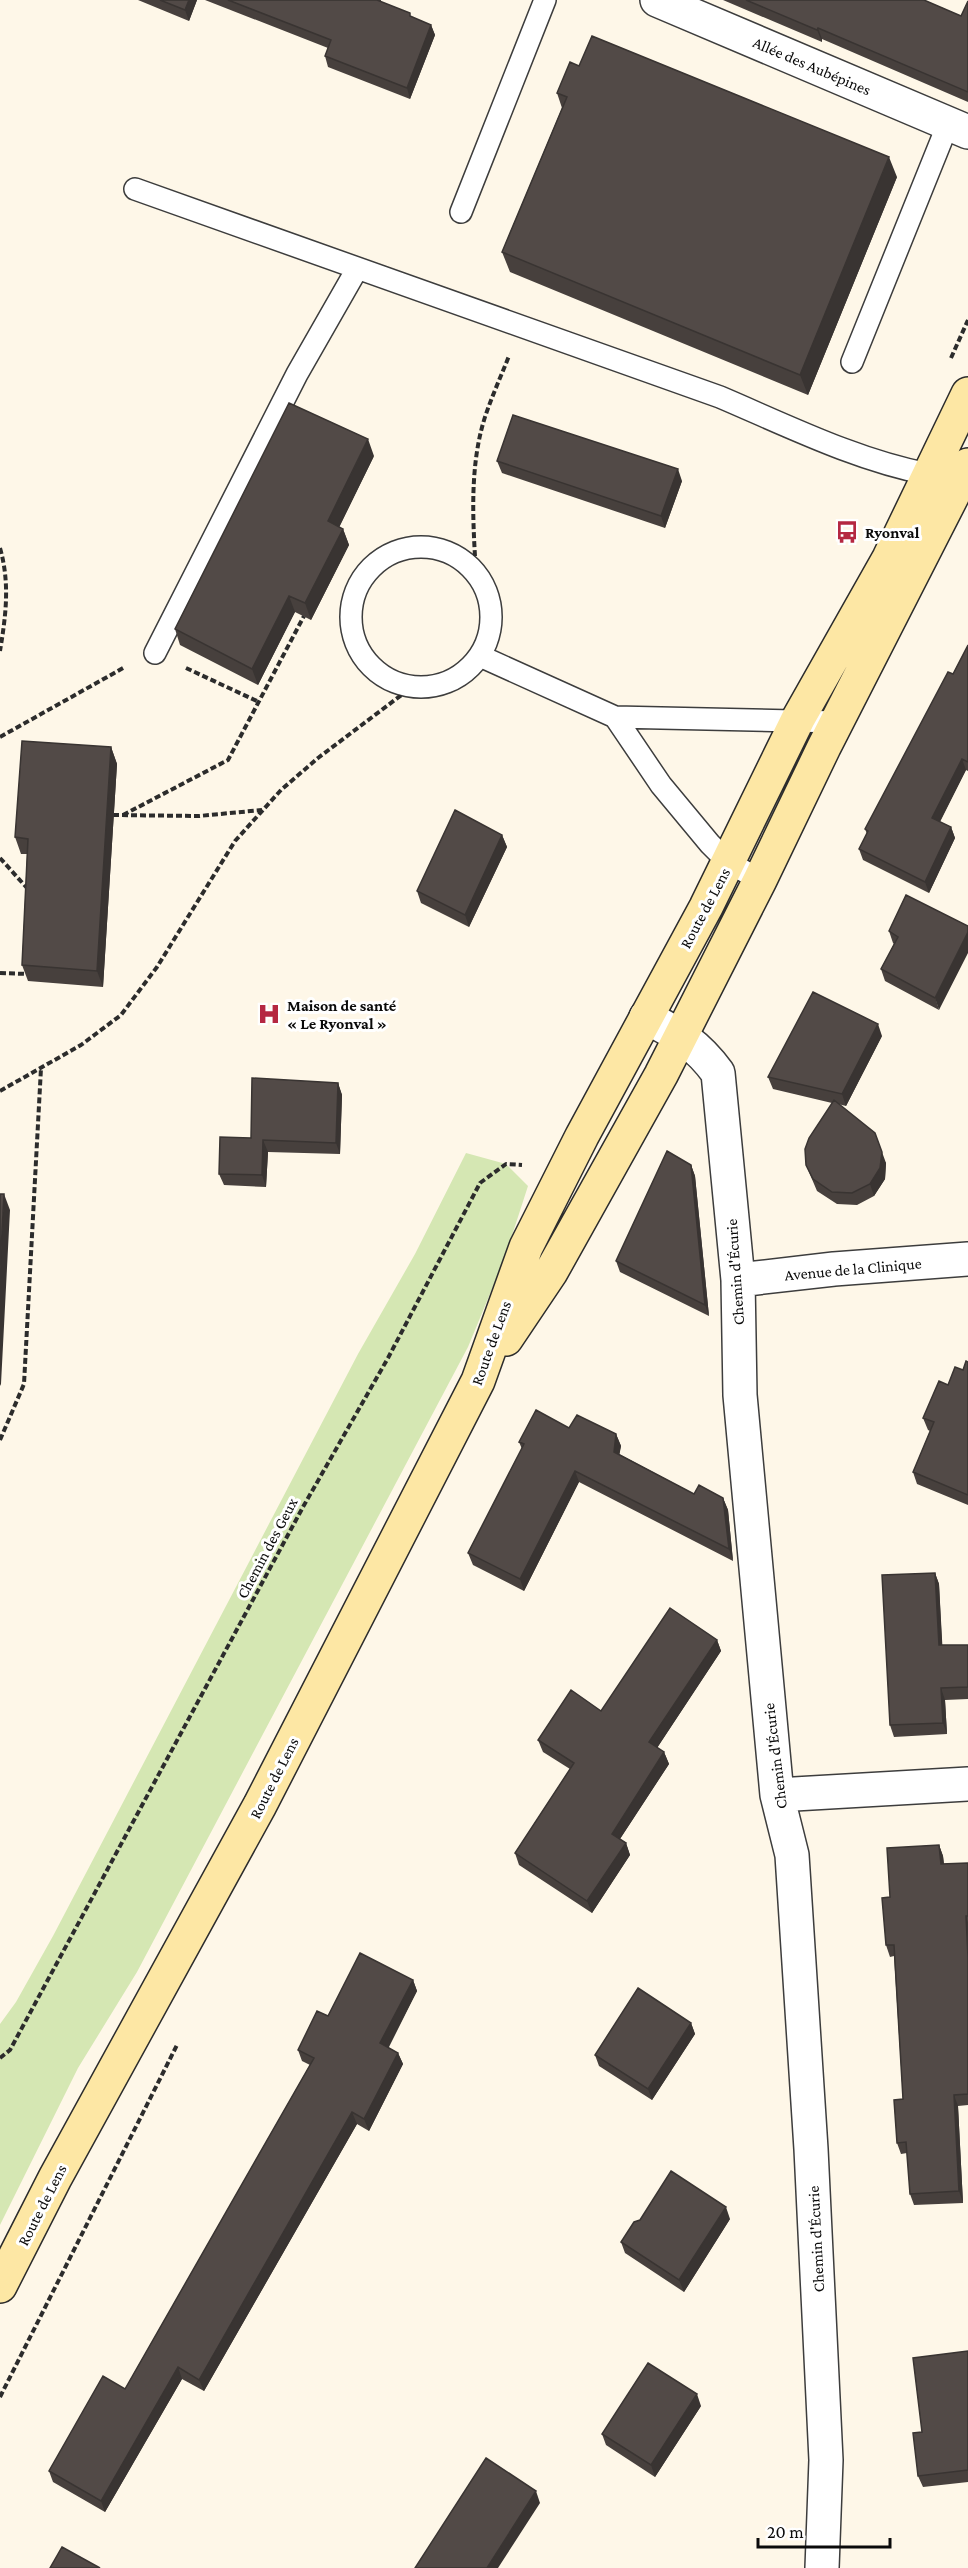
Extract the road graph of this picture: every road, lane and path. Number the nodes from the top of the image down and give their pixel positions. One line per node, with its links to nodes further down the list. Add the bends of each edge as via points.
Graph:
1 (545, 0): 5 (lane)
2 (657, 0): 3 (street, Allée des Aubépines)
3 (958, 128): 8 (lane)
4 (135, 189): 6 (lane)
5 (461, 212)
6 (357, 269): 7 (lane); 16 (lane, via 297,374)
7 (521, 328): 11 (lane, via 720,397 893,467); 13 (path, via 485,417 478,451 472,507)
8 (852, 362)
9 (968, 394): 11 (main road, Route de Lens)
10 (968, 465): 22 (main road)
11 (928, 474): 21 (main road, Route de Lens, via 889,558)
12 (0, 548): 15 (path, via 7,572 7,612)
13 (476, 574): 17 (lane, via 491,605 491,631); 18 (lane, via 465,561 442,549 416,546 391,553 370,567 355,590 350,615 354,641 367,663 387,679)
14 (304, 616): 19 (path)
15 (0, 651)
16 (155, 653): 19 (path); 23 (path)
17 (480, 656): 18 (lane, via 462,674 438,686); 20 (lane)
18 (412, 687): 24 (path, via 318,758)
19 (259, 702): 26 (path, via 228,760)
20 (615, 717): 21 (lane); 28 (lane, via 661,785)
21 (798, 719): 22 (lane); 28 (main road, Route de Lens)
22 (837, 722): 29 (main road)
23 (0, 737)
24 (263, 810): 26 (path, via 199,816); 35 (path, via 235,841 157,967 120,1015 81,1046)
25 (113, 815): 26 (path)
26 (123, 815)
27 (0, 858): 30 (path)
28 (728, 862): 29 (lane); 33 (main road, Route de Lens)
29 (760, 880): 34 (main road)
30 (32, 893)
31 (0, 973): 32 (path)
32 (28, 974)
33 (646, 1017): 34 (street, Chemin d'Écurie); 37 (main road, Route de Lens)
34 (681, 1035): 39 (street, Chemin d'Écurie, via 704,1053 718,1073); 40 (main road, via 551,1272)
35 (41, 1068): 36 (path); 41 (path, via 24,1384)
36 (0, 1091)
37 (556, 1186): 40 (main road, Route de Lens, via 526,1247); 44 (path, Chemin des Geux, via 539,1166 506,1164 480,1183 10,2050)
38 (968, 1259): 39 (street, Avenue de la Clinique)
39 (738, 1280): 43 (street, Chemin d'Écurie, via 740,1395)
40 (478, 1381): 45 (main road, Route de Lens, via 260,1805)
41 (0, 1440)
42 (968, 1784): 43 (street)
43 (777, 1795): 46 (street, Chemin d'Écurie, via 792,1855 811,2149 826,2460)
44 (0, 2058)
45 (0, 2286)
46 (822, 2568)

